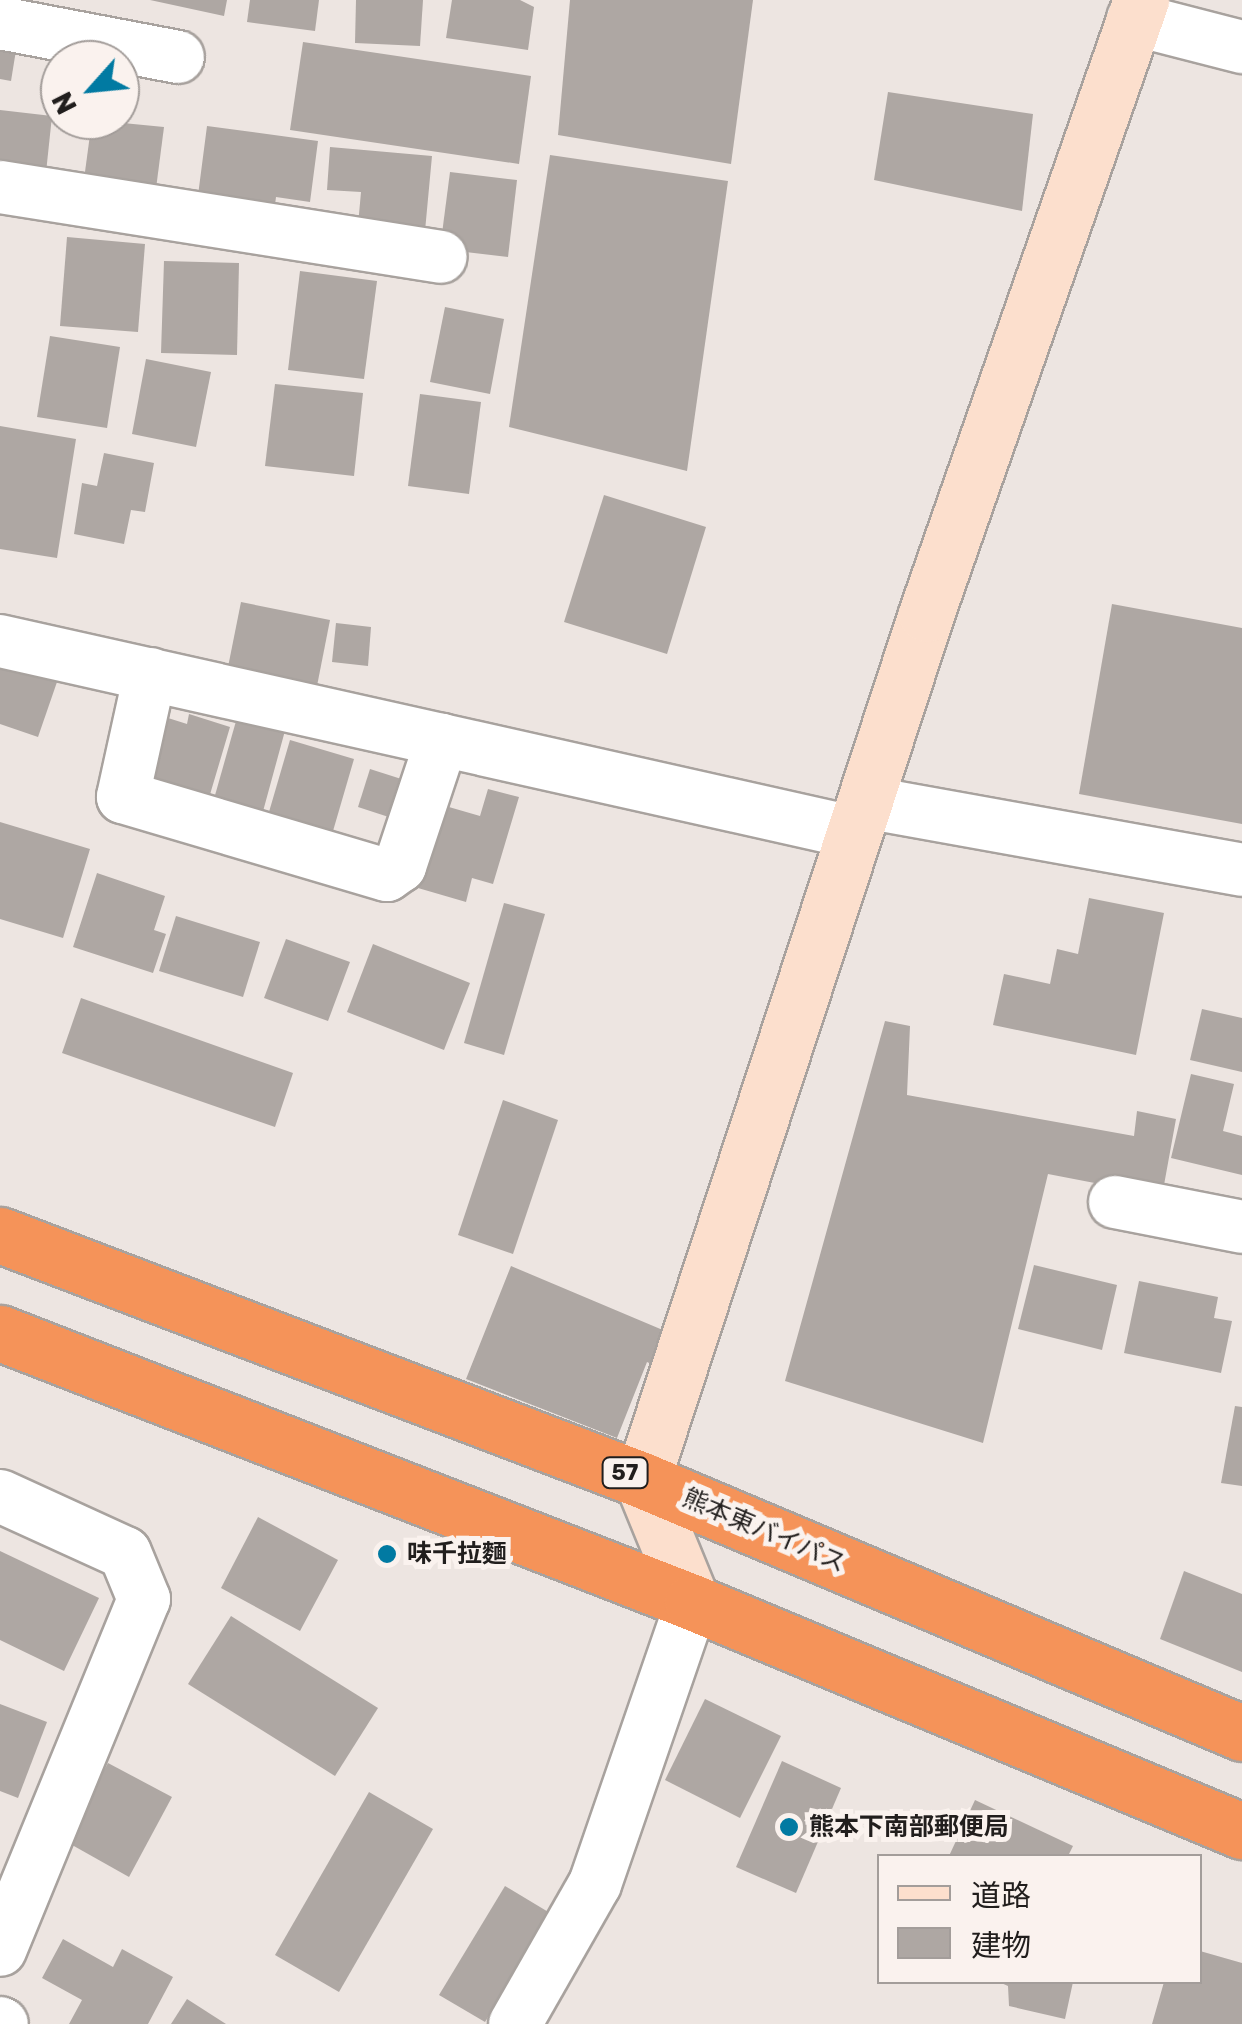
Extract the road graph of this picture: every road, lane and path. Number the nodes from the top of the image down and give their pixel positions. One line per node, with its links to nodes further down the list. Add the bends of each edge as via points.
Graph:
1 (1137, 10): 3 (street); 10 (street)
2 (0, 23): 4 (street)
3 (1242, 47)
4 (178, 57)
5 (0, 186): 6 (street)
6 (440, 256)
7 (0, 642): 8 (street)
8 (150, 674): 9 (street); 9 (street, via 123,797 387,875 400,866)
9 (442, 740): 10 (street)
10 (861, 818): 11 (street); 16 (street)
11 (1242, 870)
12 (1115, 1202): 13 (street)
13 (1242, 1227)
14 (0, 1235): 16 (highway, 熊本東バイパス / 57)
15 (0, 1333): 18 (highway)
16 (642, 1480): 18 (street); 19 (highway, 熊本東バイパス / 57)
17 (0, 1496): 21 (street, via 125,1553 144,1599)
18 (692, 1602): 20 (highway); 22 (street, via 596,1884)
19 (1242, 1733)
20 (1242, 1830)
21 (0, 1950)
22 (514, 2024)

